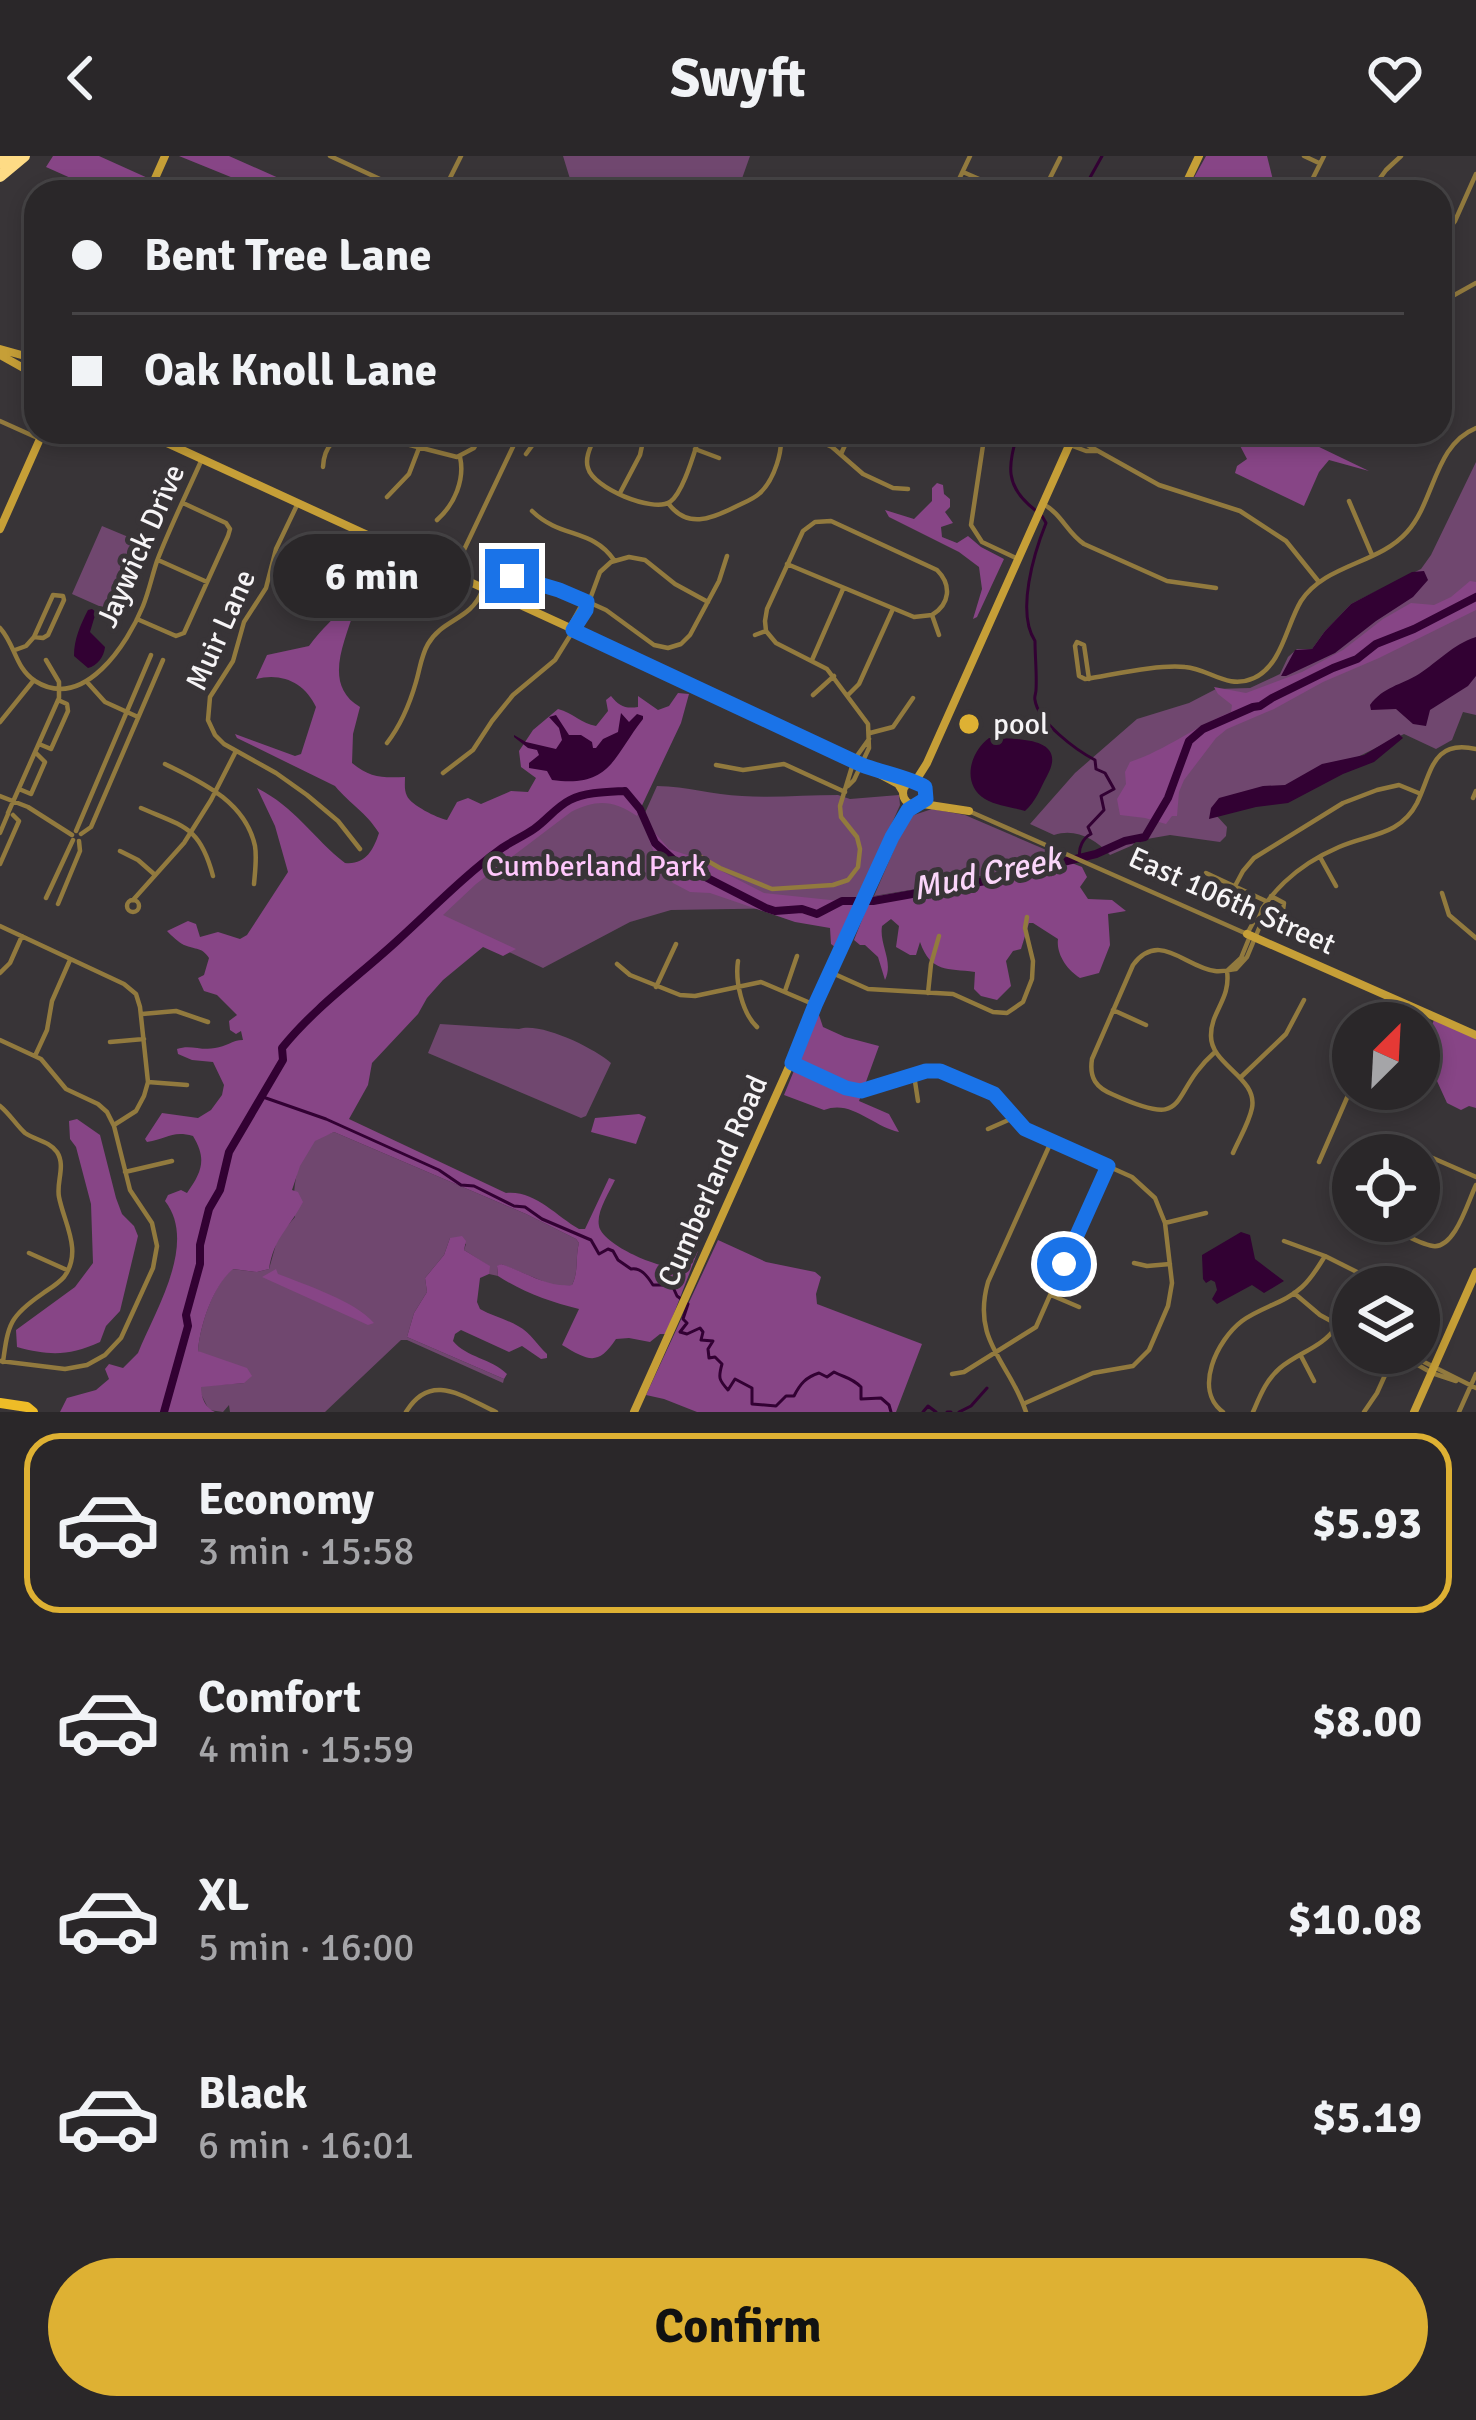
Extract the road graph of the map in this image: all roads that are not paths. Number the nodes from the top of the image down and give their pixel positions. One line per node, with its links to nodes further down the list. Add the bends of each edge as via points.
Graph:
1 (16, 156): 7 (highway)
2 (330, 156): 10 (street)
3 (970, 156): 8 (street)
4 (1304, 156): 6 (street)
5 (1401, 156): 13 (street)
6 (1322, 160)
7 (0, 169)
8 (963, 172): 11 (street); 12 (street)
9 (1476, 174): 14 (street)
10 (382, 180)
11 (959, 180)
12 (980, 180)
13 (1378, 180)
14 (1452, 225)
15 (1476, 428): 54 (street, via 1454,441 1406,534)
16 (38, 444): 50 (main road)
17 (169, 444): 38 (main road)
18 (331, 444): 39 (street)
19 (408, 444): 32 (street)
20 (477, 444): 36 (street)
21 (514, 444): 61 (street)
22 (533, 444): 34 (street)
23 (592, 444): 41 (street, via 588,469)
24 (642, 444): 41 (street)
25 (696, 444): 33 (street)
26 (781, 444): 46 (street, via 758,495 703,520 683,517)
27 (828, 444): 35 (street)
28 (846, 444): 35 (street)
29 (983, 444): 56 (street, via 971,526 982,542)
30 (1070, 444): 47 (main road)
31 (1083, 444): 64 (street, via 1160,485 1240,511 1286,541)
32 (419, 448): 36 (street); 42 (street, via 409,475)
33 (694, 449): 37 (street); 46 (street)
34 (526, 454)
35 (841, 454): 40 (street, via 861,473)
36 (460, 457): 51 (street, via 462,478)
37 (719, 458)
38 (202, 459): 44 (street, Jaywick Drive); 45 (main road)
39 (323, 467)
40 (908, 489)
41 (620, 493): 46 (street, via 650,506)
42 (387, 497)
43 (1349, 501): 54 (street)
44 (183, 503): 57 (street, Jaywick Drive); 63 (street, via 230,529)
45 (298, 503): 61 (main road); 101 (street, Muir Lane, via 209,702 212,728)
46 (668, 503)
47 (1040, 509): 56 (main road); 66 (street, via 1059,514 1084,544 1168,581)
48 (532, 511): 58 (street, via 595,541)
49 (812, 512): 52 (street)
50 (3, 516): 53 (main road)
51 (437, 520)
52 (814, 522): 59 (street); 65 (street, via 833,522 931,566)
53 (0, 530)
54 (1372, 555): 64 (street)
55 (727, 556): 70 (street)
56 (1018, 559): 104 (main road)
57 (158, 560): 63 (street); 73 (street, Jaywick Drive)
58 (614, 560): 69 (street); 70 (street, via 645,560)
59 (787, 564): 68 (street); 76 (street)
60 (506, 573): 69 (street)
61 (452, 574): 67 (main road)
62 (958, 581): 65 (street)
63 (207, 582): 73 (street, via 180,636)
64 (1319, 582): 86 (street, via 1300,602 1270,666 1251,680 1229,682 1184,666)
65 (947, 584): 72 (street, via 944,605)
66 (1216, 587)
67 (483, 589): 75 (main road); 98 (street, via 473,608 430,640)
68 (843, 590): 71 (street); 82 (street)
69 (587, 602): 70 (street, via 668,648 687,639); 75 (street)
70 (707, 602)
71 (893, 608): 72 (street); 91 (street)
72 (932, 615): 77 (street)
73 (137, 619): 88 (street, Jaywick Drive)
74 (0, 628): 80 (street)
75 (571, 629): 103 (main road); 107 (street, via 555,660)
76 (766, 631): 78 (street); 82 (street)
77 (939, 634)
78 (755, 635)
79 (34, 637): 79 (street, Jaywick Drive, via 52,595 63,596 48,635); 80 (street, Jaywick Drive)
80 (14, 650): 87 (street)
81 (151, 655): 94 (street)
82 (812, 659): 85 (street)
83 (46, 660): 89 (street)
84 (163, 660): 95 (street)
85 (834, 676): 90 (street); 91 (street)
86 (1089, 679): 86 (street, via 1084,645 1077,642 1079,676)
87 (34, 680): 89 (street); 96 (street)
88 (87, 682): 89 (street); 94 (street)
89 (60, 688): 93 (street)
90 (813, 695)
91 (848, 695): 97 (street)
92 (913, 698): 97 (street, via 893,727)
93 (58, 700): 99 (street); 99 (street, via 68,707 51,749)
94 (126, 712): 95 (street); 123 (street)
95 (138, 718): 123 (street, via 92,827)
96 (0, 722)
97 (870, 736): 103 (street)
98 (387, 743)
99 (39, 744): 102 (street)
100 (1476, 749): 113 (street, via 1444,751)
101 (235, 751): 112 (street); 125 (street, via 304,792)
102 (35, 753): 109 (street); 109 (street, via 45,760 38,779 31,794)
103 (858, 763): 108 (main road); 110 (street); 114 (main road)
104 (928, 763): 108 (main road); 111 (main road)
105 (165, 764): 112 (street)
106 (716, 765): 110 (street, via 784,764)
107 (443, 773)
108 (914, 782): 111 (main road); 114 (main road)
109 (20, 789): 116 (street)
110 (847, 789): 127 (street, via 840,814 860,856 840,884 765,888)
111 (926, 789): 117 (main road); 119 (main road, East 106th Street)
112 (216, 791): 121 (street); 133 (street, via 253,839)
113 (1421, 794): 128 (street, via 1396,827); 134 (street, via 1394,784 1342,803 1254,858)
114 (904, 795): 117 (main road); 124 (main road, Cumberland Road)
115 (0, 796): 116 (street)
116 (14, 801): 120 (street); 123 (street)
117 (920, 804): 119 (main road, East 106th Street); 124 (main road, Cumberland Road)
118 (141, 808): 121 (street)
119 (969, 811): 144 (street, East 106th Street)
120 (8, 813): 122 (street); 129 (street, via 19,821)
121 (191, 831): 131 (street); 132 (street)
122 (0, 832)
123 (76, 836): 137 (street); 140 (street, via 80,851)
124 (892, 837): 153 (main road, Cumberland Road)
125 (360, 849)
126 (120, 851): 131 (street)
127 (697, 855)
128 (1319, 857): 135 (street); 139 (street, via 1286,878)
129 (0, 864)
130 (1206, 873): 134 (street)
131 (155, 875): 138 (street)
132 (213, 876)
133 (254, 884)
134 (1235, 886): 139 (street)
135 (1336, 886)
136 (1442, 893): 146 (street, via 1449,915)
137 (46, 898)
138 (133, 900)
139 (1268, 902): 144 (street)
140 (58, 904)
141 (1027, 917): 158 (street, via 1033,972 1017,1008 996,1013)
142 (0, 926): 143 (street)
143 (22, 936): 149 (street); 154 (street)
144 (1251, 936): 152 (street, via 1243,964); 159 (main road, East 106th Street)
145 (939, 937): 158 (street)
146 (1476, 938)
147 (676, 944): 156 (street)
148 (797, 956): 157 (street)
149 (71, 959): 164 (street, via 128,986); 173 (street)
150 (738, 962): 155 (street)
151 (617, 964): 156 (street)
152 (1227, 971): 163 (street, via 1150,950 1137,959); 172 (street, via 1211,1031)
153 (830, 972): 158 (street, via 868,988); 162 (main road, Cumberland Road)
154 (0, 973)
155 (740, 986): 156 (street, via 692,996); 157 (street, via 761,982); 167 (street)
156 (656, 987)
157 (785, 991): 162 (street)
158 (928, 993)
159 (1394, 999): 161 (street); 168 (main road, East 106th Street)
160 (1304, 1000): 176 (street, via 1289,1030)
161 (1392, 1002)
162 (815, 1005): 174 (main road, Cumberland Road)
163 (1113, 1010): 166 (street); 172 (street, via 1092,1059 1093,1078 1146,1109 1174,1106)
164 (142, 1013): 165 (street, via 176,1011); 169 (street)
165 (208, 1022)
166 (1146, 1025)
167 (758, 1027)
168 (1476, 1035)
169 (144, 1039): 171 (street); 177 (street)
170 (0, 1040): 173 (street)
171 (110, 1042)
172 (1215, 1052): 176 (street)
173 (35, 1056): 183 (street)
174 (792, 1063): 175 (street, via 861,1091); 225 (main road, Cumberland Road)
175 (914, 1075): 179 (street); 182 (street, via 946,1073 994,1094)
176 (1240, 1078): 186 (street, via 1252,1105)
177 (148, 1082): 178 (street); 183 (street, via 136,1111)
178 (187, 1085)
179 (918, 1101)
180 (0, 1106): 202 (street, via 60,1157)
181 (1341, 1110): 188 (street)
182 (1013, 1118): 184 (street); 185 (street)
183 (113, 1124): 191 (street)
184 (988, 1129)
185 (1051, 1141): 190 (street); 209 (street, via 986,1289 983,1319)
186 (1233, 1153)
187 (172, 1161): 191 (street)
188 (1318, 1162)
189 (1440, 1164): 192 (street)
190 (1108, 1166): 194 (street, via 1146,1187); 205 (street)
191 (125, 1172): 212 (street, via 157,1246 118,1343 75,1368)
192 (1476, 1181): 196 (street, via 1447,1243)
193 (1206, 1213): 194 (street)
194 (1165, 1222): 200 (street)
195 (1284, 1241): 198 (street)
196 (1423, 1242)
197 (29, 1253): 202 (street)
198 (1325, 1256): 201 (street); 204 (street)
199 (1134, 1263): 200 (street)
200 (1170, 1264): 221 (street, via 1169,1302 1141,1360 1093,1373)
201 (1345, 1266)
202 (68, 1270): 212 (street, via 15,1313)
203 (1476, 1272): 210 (main road)
204 (1294, 1293): 207 (street); 226 (street, via 1232,1331 1208,1378)
205 (1051, 1294): 206 (street); 209 (street, via 1034,1330)
206 (1079, 1307)
207 (1332, 1321)
208 (1332, 1331): 211 (street)
209 (994, 1354): 214 (street); 221 (street)
210 (1440, 1354)
211 (1301, 1356): 218 (street); 227 (street, via 1268,1381)
212 (2, 1361)
213 (1440, 1373): 219 (street)
214 (952, 1374)
215 (1387, 1374): 228 (street)
216 (1431, 1374): 229 (main road)
217 (1476, 1374): 219 (street)
218 (1314, 1381)
219 (1473, 1387): 230 (street)
220 (2, 1408): 222 (main road)
221 (1025, 1408)
222 (23, 1410)
223 (409, 1410): 224 (street, via 424,1393 443,1389)
224 (496, 1412)
225 (634, 1412)
226 (1223, 1412)
227 (1253, 1412)
228 (1364, 1412)
229 (1414, 1412)
230 (1459, 1412)

